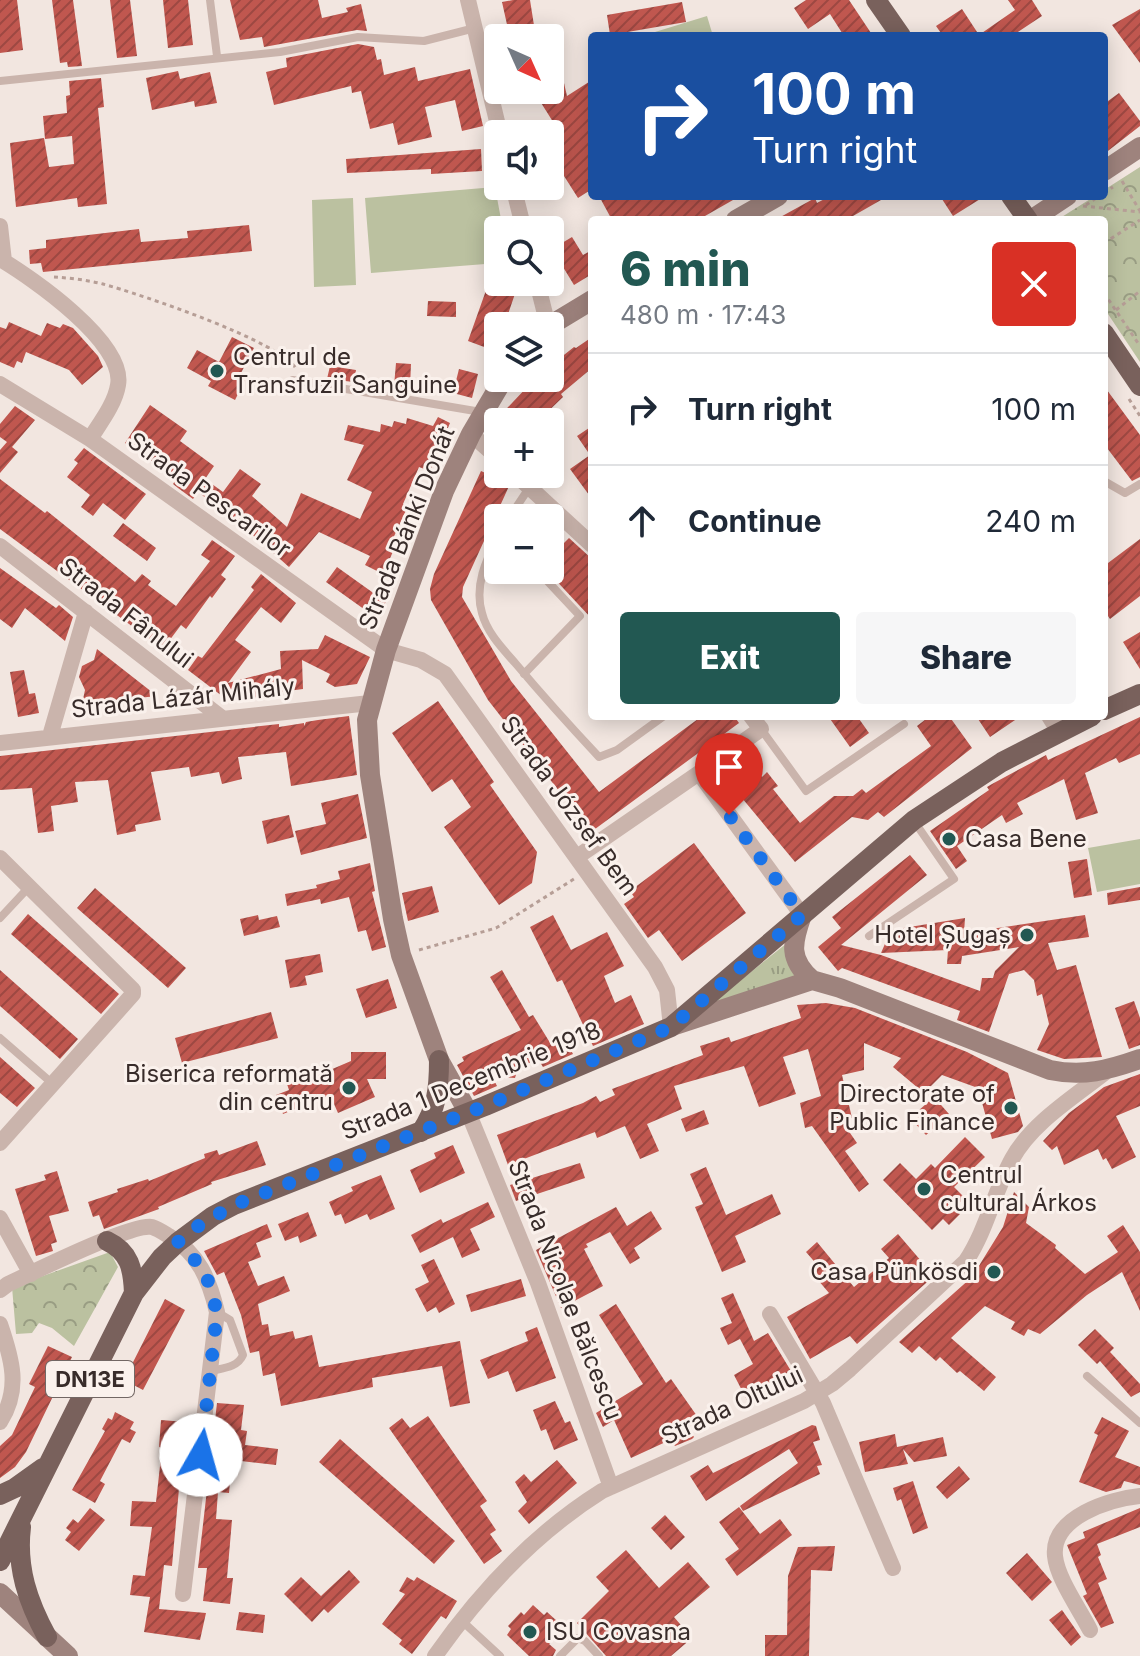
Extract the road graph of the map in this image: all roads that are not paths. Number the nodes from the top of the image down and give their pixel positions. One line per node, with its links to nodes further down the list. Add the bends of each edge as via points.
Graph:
1 (210, 0): 6 (lane)
2 (468, 0): 4 (street)
3 (876, 0): 5 (main road)
4 (475, 28): 6 (lane, via 424,41 358,37 280,52); 8 (street)
5 (898, 32)
6 (217, 56): 7 (lane)
7 (0, 81)
8 (497, 120)
9 (1140, 147): 10 (street)
10 (1113, 176)
11 (771, 200): 13 (street)
12 (1075, 201): 14 (street)
13 (743, 216)
14 (1039, 216)
15 (0, 226): 16 (street)
16 (2, 260): 26 (street, via 92,331 117,366 119,383)
17 (588, 302): 18 (street)
18 (564, 317)
19 (1108, 339): 22 (main road)
20 (293, 380): 24 (lane)
21 (0, 384): 26 (street, Strada Pescarilor)
22 (1140, 386)
23 (496, 392): 24 (street, Strada Bánki Donát)
24 (483, 413): 25 (street, Strada Bánki Donát)
25 (471, 434): 27 (street); 36 (street, Strada Bánki Donát, via 444,491)
26 (90, 439): 36 (street, Strada Pescarilor)
27 (484, 446)
28 (1108, 483): 29 (lane, via 1125,493)
29 (1140, 484)
30 (531, 488): 31 (street)
31 (588, 541)
32 (0, 546): 35 (street, Strada Fânului)
33 (484, 566): 37 (lane, via 481,612)
34 (550, 584): 37 (lane, via 580,616)
35 (86, 612): 41 (street, Strada Fânului); 46 (street)
36 (386, 650): 39 (street, Strada Bánki Donát); 51 (street, Strada József Bem, via 445,674)
37 (524, 674): 42 (lane, via 599,757)
38 (1140, 694): 40 (main road)
39 (370, 703): 41 (street, Strada Lázár Mihály); 60 (street, via 370,775 393,919)
40 (1108, 708)
41 (222, 718): 46 (street, Strada Lázár Mihály)
42 (658, 720)
43 (756, 722): 44 (lane, via 806,791); 48 (street)
44 (904, 724)
45 (1054, 724): 49 (main road, DN13E)
46 (50, 736): 47 (street, Strada Lázár Mihály)
47 (0, 743)
48 (699, 773): 51 (street); 53 (street)
49 (914, 820): 53 (main road, DN13E); 55 (lane, via 954,879)
50 (0, 858): 52 (street)
51 (582, 864): 57 (street, Strada József Bem, via 663,979)
52 (30, 887): 54 (lane); 62 (street, via 133,990)
53 (802, 915): 56 (street, via 794,953); 57 (main road, DN13E)
54 (0, 918)
55 (869, 936)
56 (812, 980): 57 (street, Strada 1 Decembrie 1918 / DN13E); 61 (street, via 1050,1070)
57 (671, 1027): 63 (main road, Strada 1 Decembrie 1918 / DN13E)
58 (0, 1038): 62 (lane)
59 (1140, 1059): 61 (street)
60 (439, 1060): 63 (street); 64 (main road, via 437,1101)
61 (1108, 1070): 77 (street, Strada Oltului, via 1018,1149 966,1261)
62 (53, 1084): 65 (street)
63 (468, 1112): 64 (main road, Strada 1 Decembrie 1918 / DN13E); 81 (street, Strada Nicolae Bălcescu, via 538,1283)
64 (421, 1132): 68 (main road, Strada 1 Decembrie 1918 / DN13E, via 234,1205)
65 (0, 1143)
66 (0, 1218): 69 (street)
67 (107, 1241): 68 (street, via 150,1227); 69 (street); 71 (main road, via 130,1262)
68 (178, 1242): 71 (main road, Strada 1 Decembrie 1918 / DN13E); 72 (street, via 205,1271)
69 (31, 1274): 70 (street)
70 (0, 1290)
71 (134, 1293): 80 (main road, Strada 1 Decembrie 1918 / DN13E)
72 (217, 1312): 75 (street); 75 (lane, via 230,1320 243,1355 233,1366)
73 (770, 1314): 77 (street)
74 (0, 1324): 78 (street, via 14,1374 13,1396)
75 (211, 1371): 88 (street)
76 (1087, 1376): 79 (lane)
77 (817, 1394): 81 (street, Strada Oltului); 86 (street)
78 (0, 1422)
79 (1140, 1423)
80 (46, 1465): 82 (main road); 84 (main road, Strada 1 Decembrie 1918 / DN13E)
81 (611, 1487): 89 (street, Strada Oltului, via 553,1526)
82 (0, 1495)
83 (1140, 1496): 90 (street, via 1097,1505 1077,1517 1055,1546 1059,1571)
84 (24, 1511): 85 (main road, Strada 1 Decembrie 1918 / DN13E); 91 (main road, via 20,1569)
85 (0, 1561)
86 (893, 1568)
87 (0, 1593): 91 (street)
88 (183, 1594)
89 (462, 1621): 93 (street, Strada Oltului); 94 (lane)
90 (1090, 1630)
91 (47, 1637): 92 (street)
92 (68, 1656)
93 (435, 1656)
94 (500, 1656)
95 (560, 1656): 96 (lane, via 578,1638)
96 (599, 1656)

